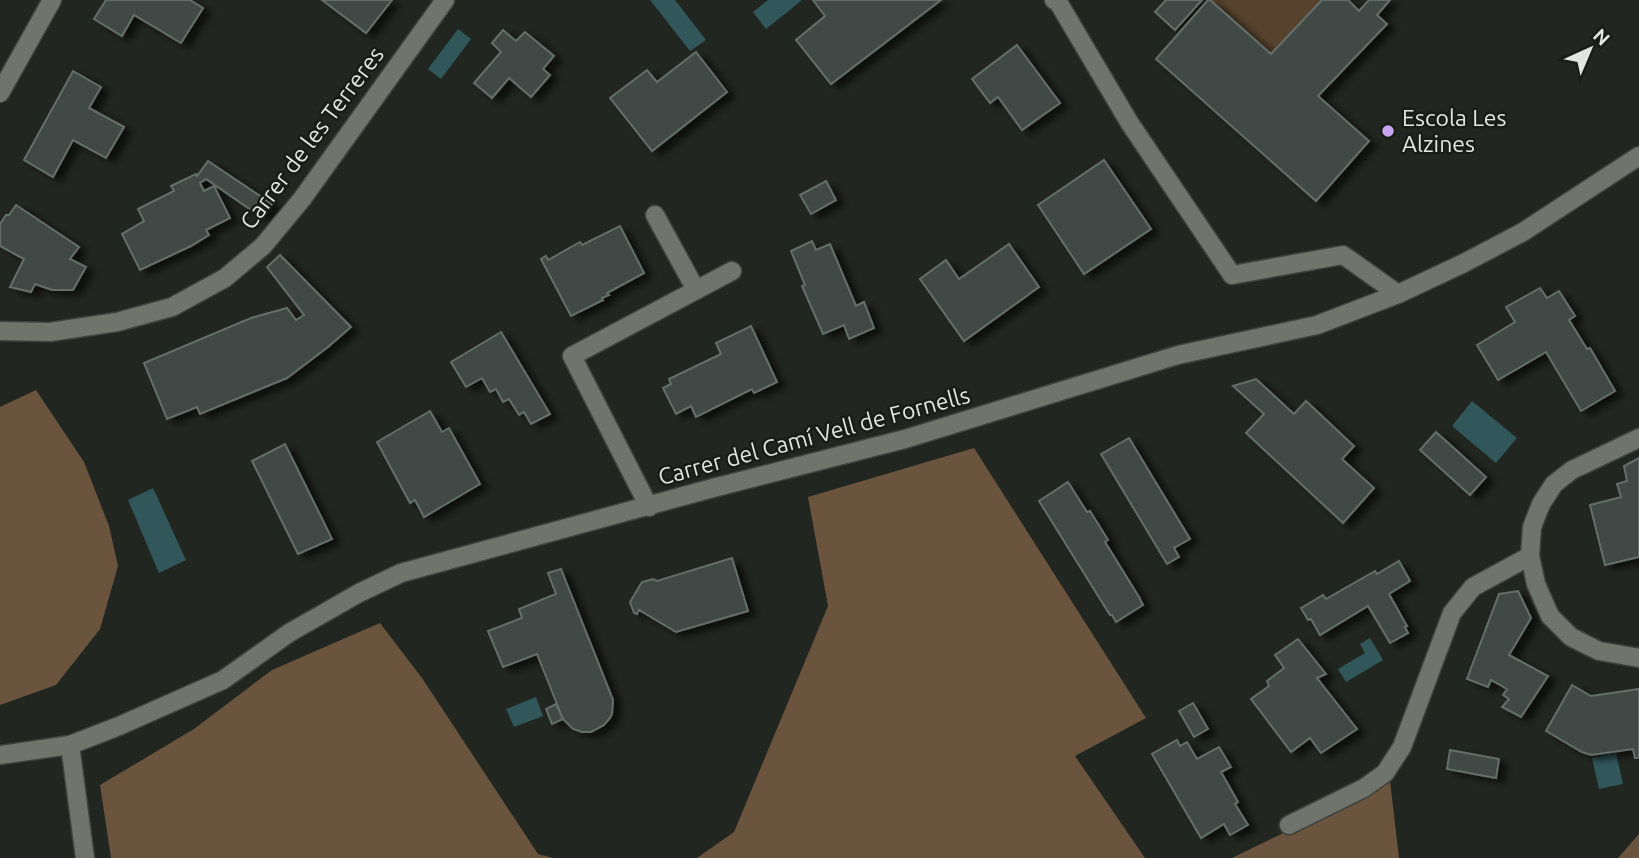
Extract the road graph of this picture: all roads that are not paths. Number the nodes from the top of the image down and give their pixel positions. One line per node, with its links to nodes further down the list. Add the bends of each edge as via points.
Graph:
1 (52, 0): 4 (street)
2 (445, 0): 10 (street, Carrer de les Terreres, via 302,199 263,246 225,278 172,307 117,322 50,332)
3 (1054, 0): 9 (street, via 1232,275 1343,255)
4 (0, 93)
5 (1639, 156): 9 (street, Carrer del Camí Vell de Fornells, via 1523,232)
6 (655, 215): 8 (street)
7 (732, 271): 8 (street)
8 (696, 290): 12 (street, via 572,356)
9 (1398, 294): 12 (street, Carrer del Camí Vell de Fornells, via 1317,325 1178,355 905,439)
10 (0, 331)
11 (1639, 438): 13 (street, via 1554,484 1532,527)
12 (649, 506): 15 (street, Carrer del Camí Vell de Fornells, via 401,573 289,633 223,680)
13 (1530, 556): 14 (street, via 1550,617 1571,637 1599,651); 17 (street, via 1473,587 1452,613 1402,747 1385,773)
14 (1639, 658)
15 (70, 745): 16 (street, Carrer del Camí Vell de Fornells); 18 (street)
16 (0, 755)
17 (1289, 825)
18 (85, 858)

